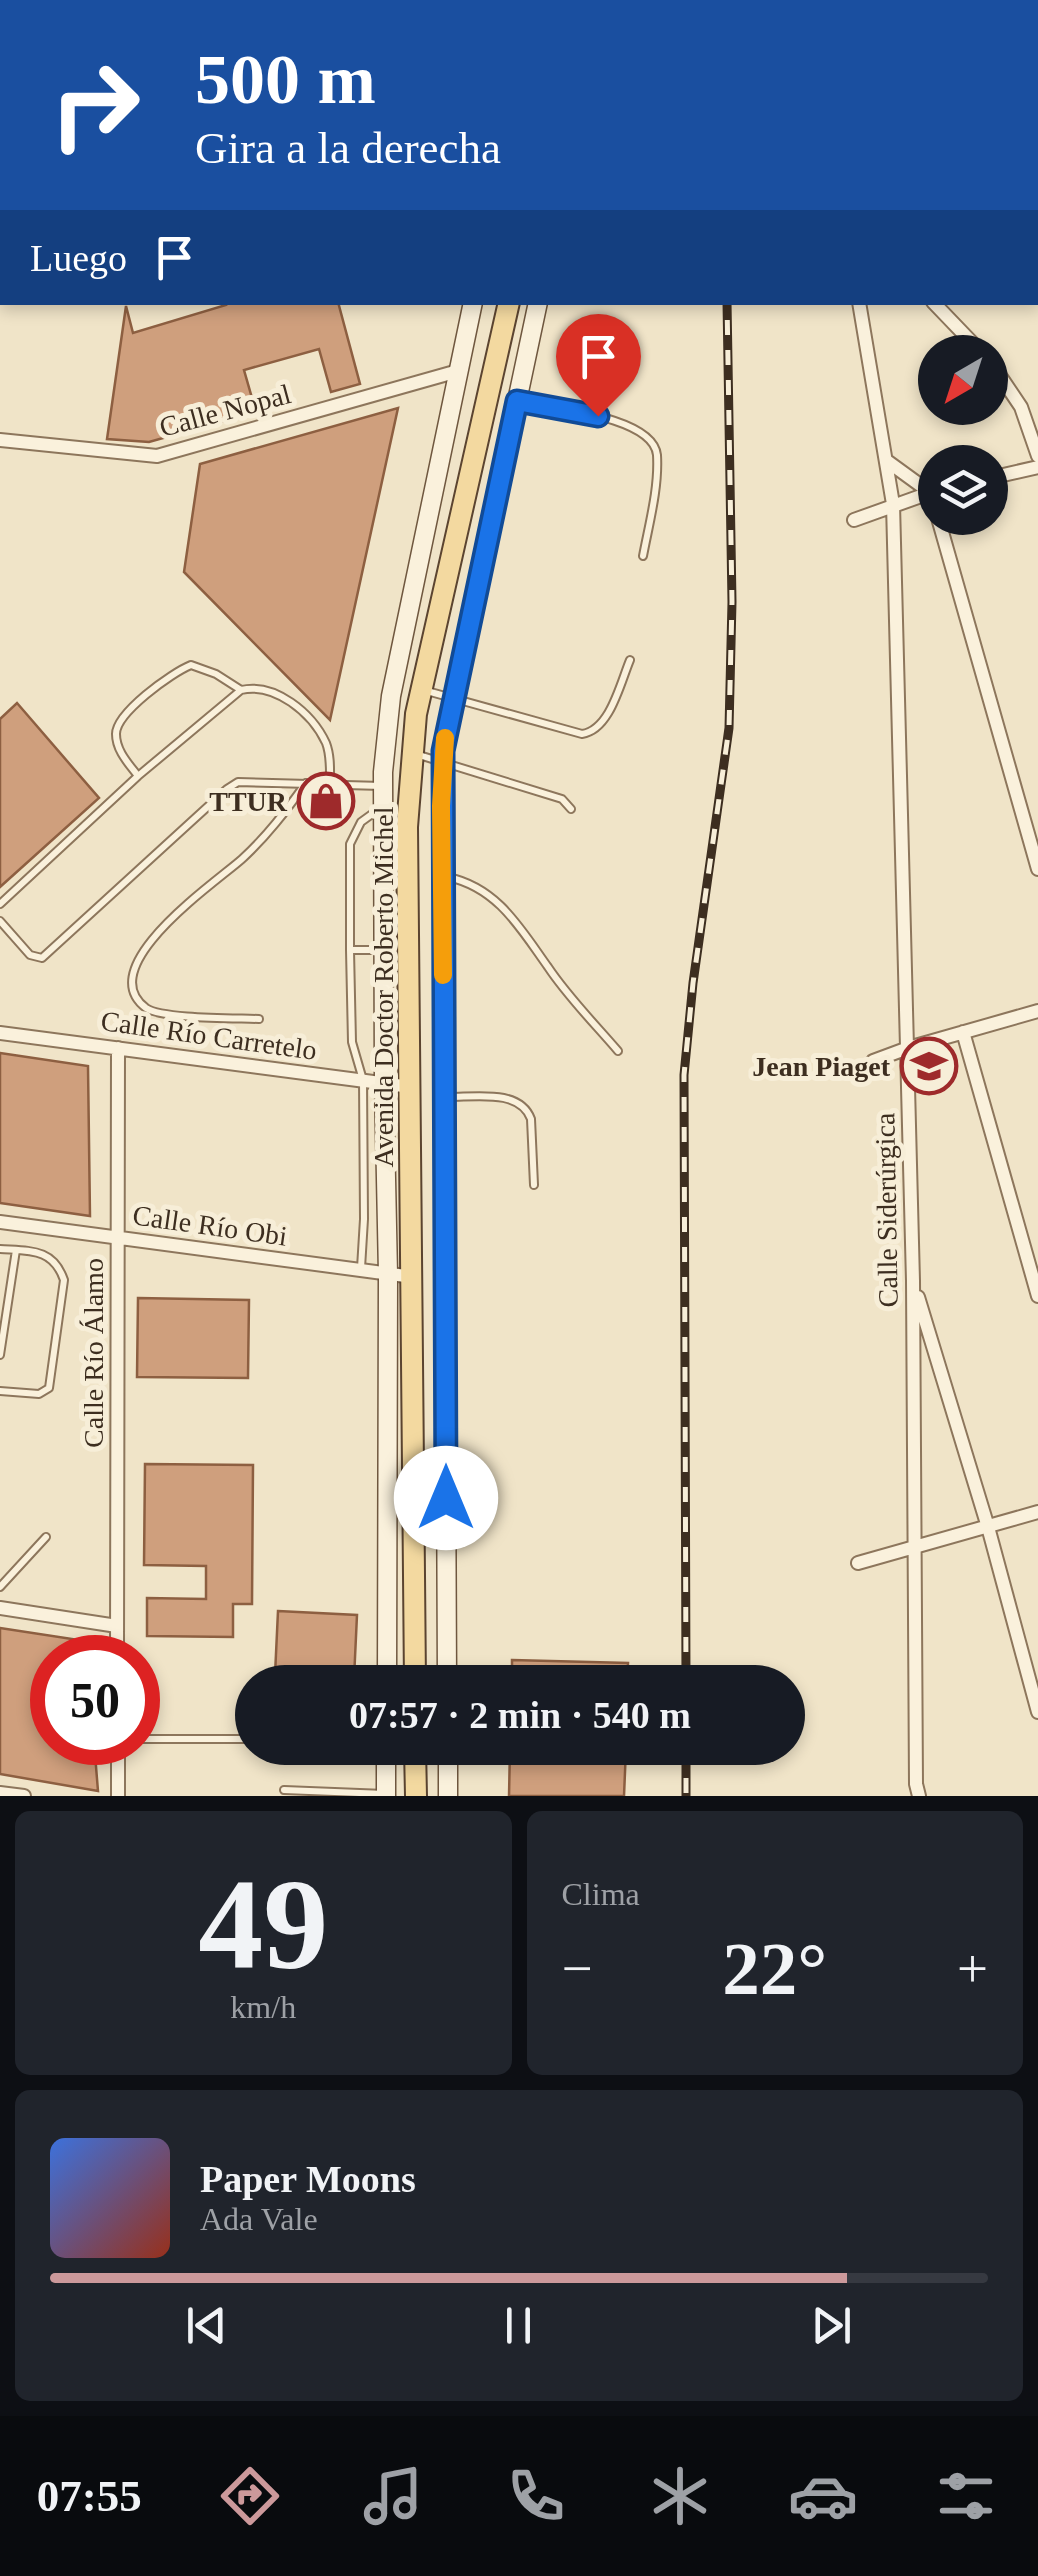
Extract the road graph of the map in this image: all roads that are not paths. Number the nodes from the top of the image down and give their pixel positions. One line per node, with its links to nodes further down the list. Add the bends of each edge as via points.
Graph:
1 (473, 305): 7 (main road, Avenida Doctor Roberto Michel)
2 (508, 305): 22 (main road, Avenida Doctor Roberto Michel)
3 (537, 305): 9 (main road)
4 (861, 305): 12 (street, Calle Siderúrgica)
5 (936, 305): 6 (street)
6 (965, 335)
7 (458, 370): 10 (street, Calle Nopal, via 157,456); 30 (main road, Avenida Doctor Roberto Michel, via 391,696)
8 (1008, 388): 11 (street)
9 (517, 401): 20 (lane, via 598,416 652,441 654,496); 24 (main road)
10 (0, 440)
11 (1038, 456)
12 (887, 461): 15 (street); 17 (street, Calle Siderúrgica)
13 (1038, 466): 14 (street)
14 (1008, 474)
15 (918, 482)
16 (918, 496): 17 (street)
17 (893, 504): 18 (street); 44 (street, Calle Siderúrgica)
18 (854, 520)
19 (943, 535): 33 (street)
20 (643, 556)
21 (630, 660): 24 (lane, via 592,733)
22 (421, 689): 24 (lane); 25 (main road, Avenida Doctor Roberto Michel)
23 (241, 690): 27 (lane); 27 (lane, via 190,665 172,673 118,724 120,750); 29 (lane, via 263,688 305,715 326,744)
24 (453, 697): 26 (main road)
25 (412, 753): 26 (lane); 49 (main road, Avenida Doctor Roberto Michel)
26 (443, 762): 32 (lane, via 562,798); 34 (main road)
27 (138, 776): 35 (lane)
28 (306, 783): 29 (lane); 36 (lane, via 248,780 227,788 42,958 30,955); 40 (lane, via 270,831 156,933 136,962 132,983 148,1010)
29 (330, 784): 30 (lane)
30 (383, 786): 31 (main road, Avenida Doctor Roberto Michel)
31 (382, 808): 37 (lane, via 361,822 350,844); 38 (main road, Avenida Doctor Roberto Michel)
32 (570, 809)
33 (1038, 869)
34 (442, 876): 45 (lane, via 468,881 497,901); 50 (main road)
35 (0, 904)
36 (0, 921)
37 (350, 950): 38 (lane); 47 (lane, via 352,1042)
38 (384, 950): 48 (main road, Avenida Doctor Roberto Michel)
39 (1038, 1011): 42 (street)
40 (260, 1020)
41 (0, 1032): 43 (street, Calle Río Carretelo)
42 (964, 1032): 44 (street); 60 (street)
43 (118, 1048): 47 (street, Calle Río Carretelo); 53 (street, Calle Río Álamo)
44 (908, 1048): 46 (street); 59 (street, Calle Siderúrgica)
45 (618, 1051)
46 (873, 1060)
47 (363, 1080): 48 (street, Calle Río Carretelo); 56 (lane)
48 (384, 1083): 49 (street, Calle Río Carretelo); 57 (main road, Avenida Doctor Roberto Michel)
49 (411, 1087): 58 (main road, Avenida Doctor Roberto Michel)
50 (444, 1096): 51 (lane, via 516,1100 528,1109); 74 (main road)
51 (534, 1185)
52 (0, 1222): 53 (street, Calle Río Obi)
53 (118, 1238): 56 (street, Calle Río Obi); 70 (street, Calle Río Álamo)
54 (0, 1248): 55 (lane)
55 (16, 1250): 61 (lane); 62 (lane, via 49,1256 64,1280 49,1388 39,1394)
56 (361, 1270): 57 (street, Calle Río Obi)
57 (388, 1274): 58 (street, Calle Río Obi); 72 (main road, Avenida Doctor Roberto Michel)
58 (414, 1277): 73 (main road, Avenida Doctor Roberto Michel)
59 (913, 1281): 64 (street); 66 (street, Calle Siderúrgica)
60 (1038, 1296)
61 (0, 1355)
62 (0, 1391)
63 (1038, 1512): 64 (street)
64 (988, 1528): 66 (street); 75 (street)
65 (46, 1537): 68 (lane)
66 (914, 1549): 67 (street); 89 (street, Calle Siderúrgica)
67 (858, 1563)
68 (0, 1587)
69 (0, 1608): 70 (street)
70 (118, 1626): 71 (street, Calle Río Álamo)
71 (118, 1635)
72 (387, 1665)
73 (415, 1665)
74 (447, 1665)
75 (1038, 1712)
76 (160, 1739): 77 (lane)
77 (235, 1739)
78 (118, 1765): 86 (street)
79 (386, 1765): 84 (main road)
80 (415, 1765): 87 (main road)
81 (448, 1765): 88 (main road)
82 (284, 1790): 84 (lane)
83 (0, 1792): 85 (street)
84 (386, 1795)
85 (24, 1796)
86 (118, 1796)
87 (416, 1796)
88 (448, 1796)
89 (919, 1796)

